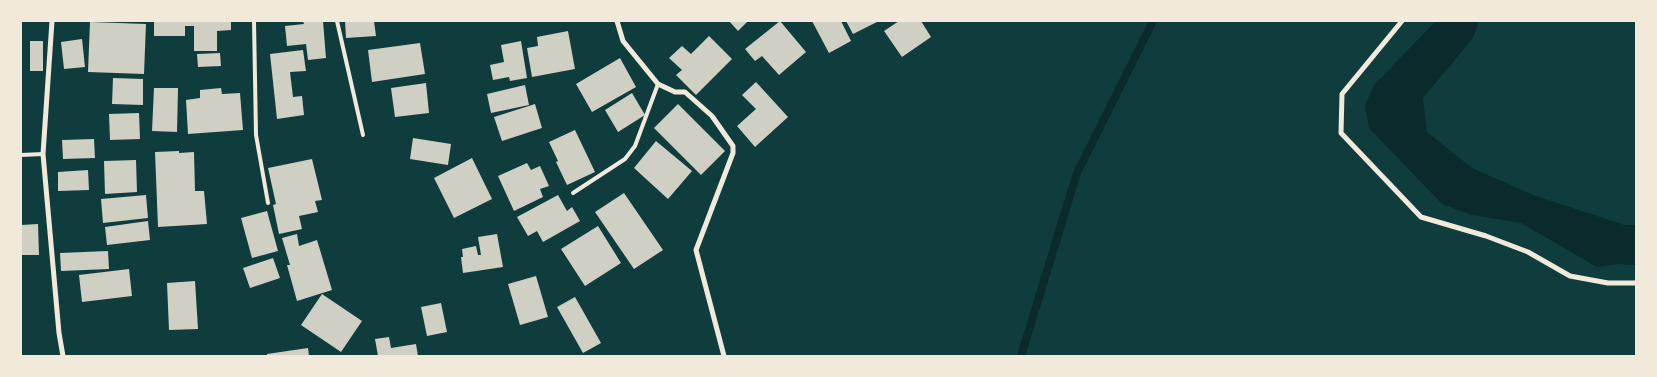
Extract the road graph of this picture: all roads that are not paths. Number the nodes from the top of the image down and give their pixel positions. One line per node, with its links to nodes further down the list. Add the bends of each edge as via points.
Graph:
1 (52, 21): 8 (street)
2 (254, 21): 11 (lane, via 256,135)
3 (337, 21): 7 (lane)
4 (617, 21): 6 (street, via 623,41)
5 (1402, 21): 12 (street, via 1342,94 1341,134 1420,217 1528,252 1570,276 1608,283)
6 (658, 84): 10 (lane, via 635,146 625,159); 14 (street, via 676,92 686,92 712,116 733,146 696,250)
7 (363, 134)
8 (43, 154): 9 (lane); 13 (street)
9 (21, 155)
10 (573, 193)
11 (268, 203)
12 (1636, 282)
13 (63, 356)
14 (724, 356)

